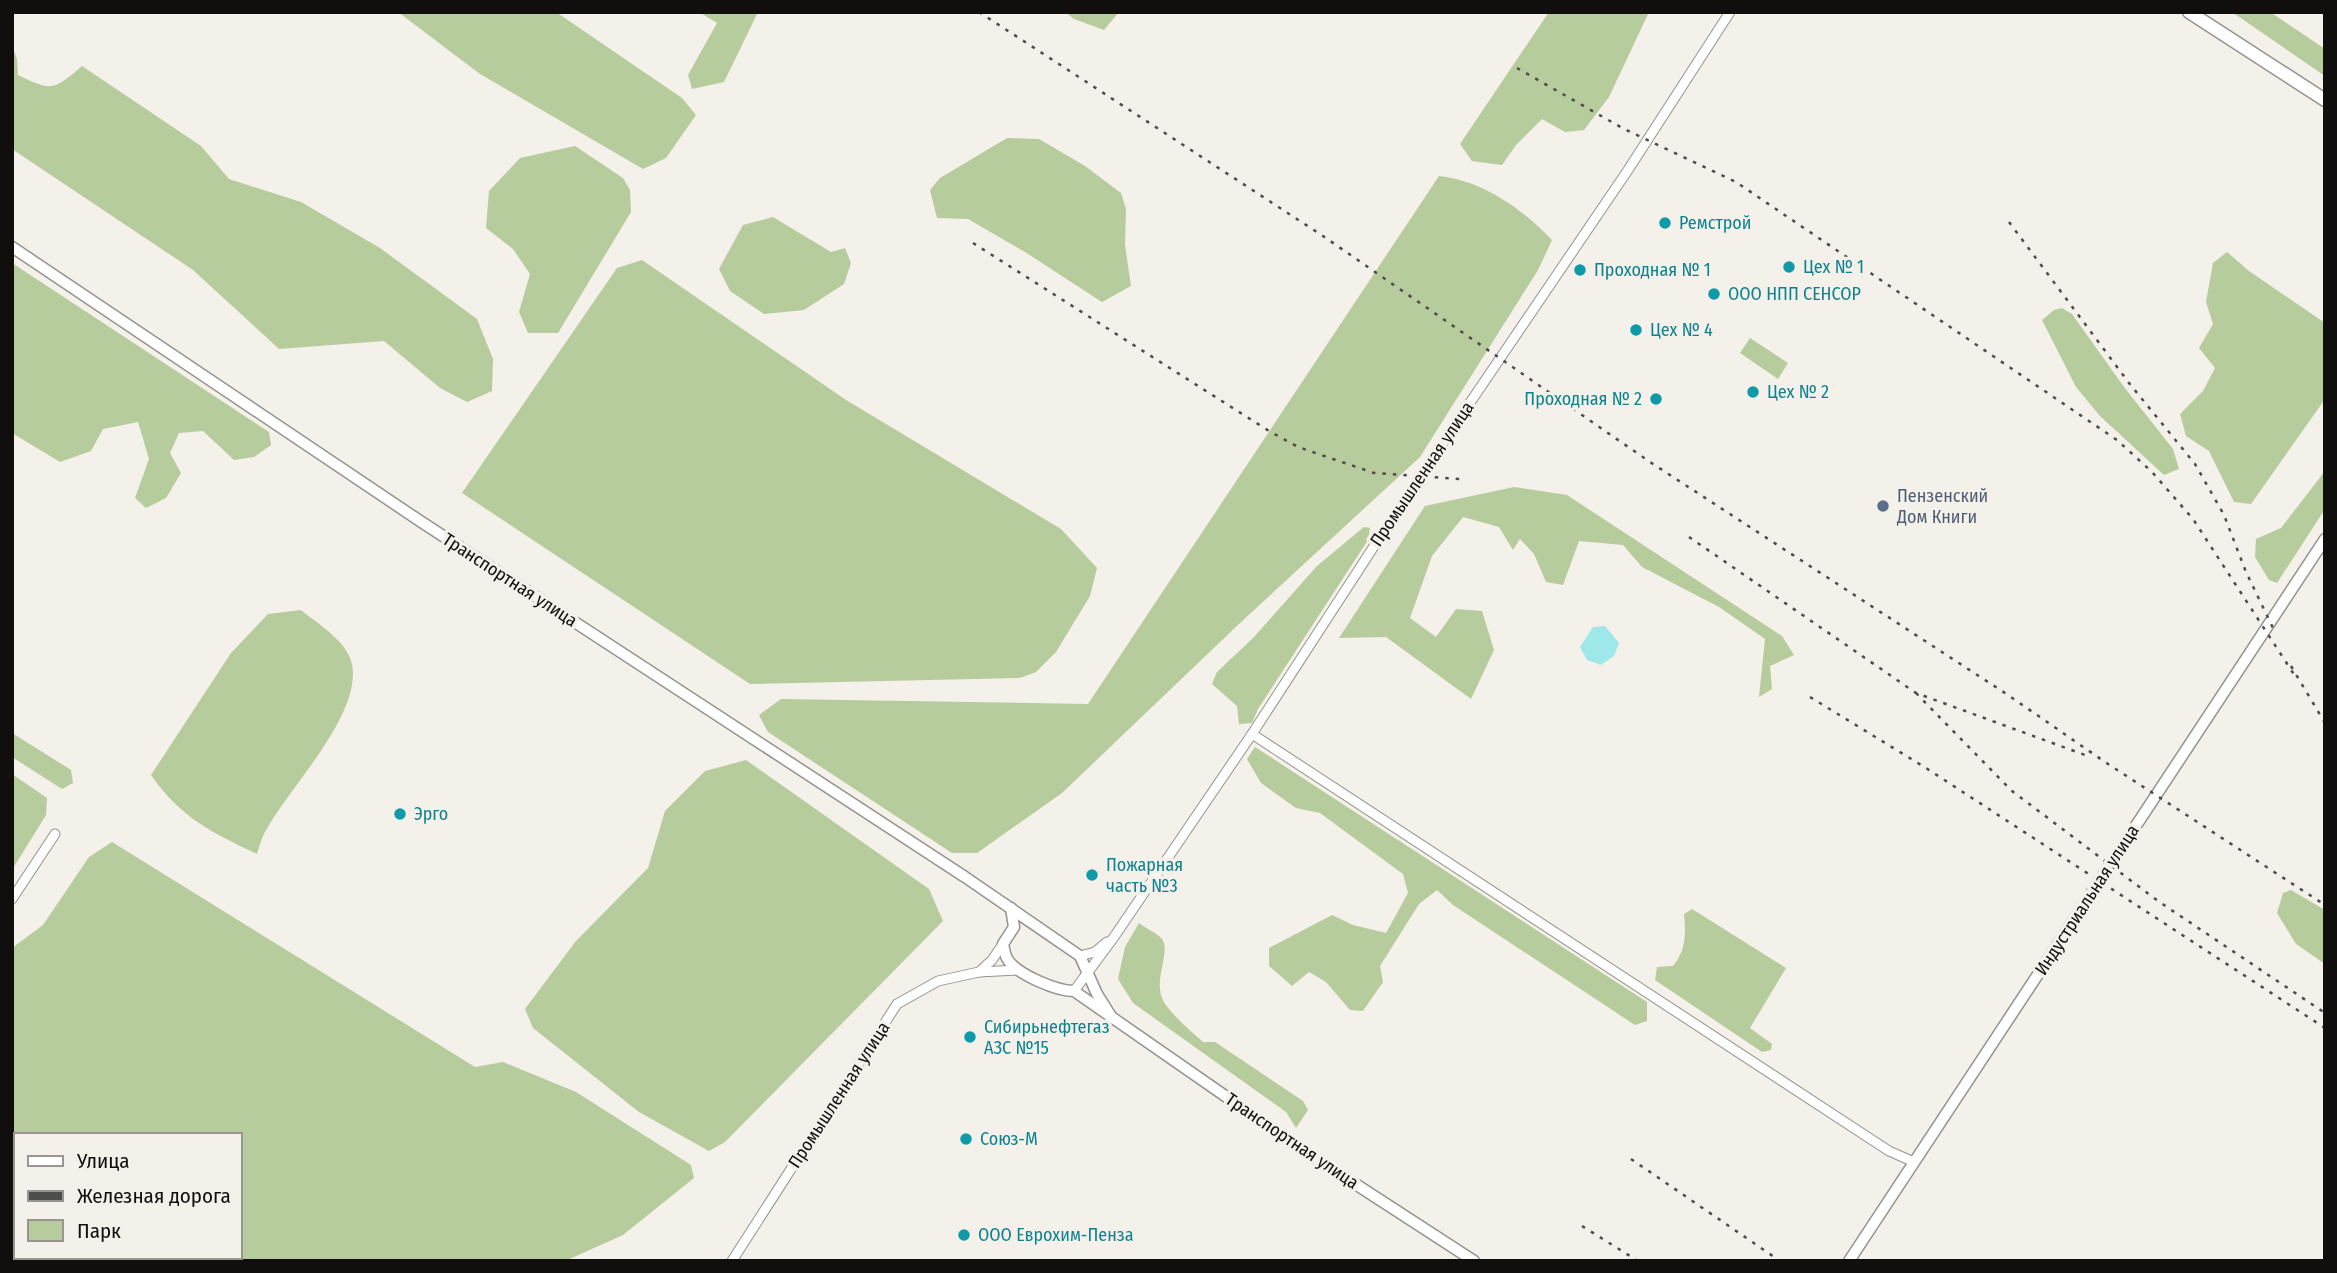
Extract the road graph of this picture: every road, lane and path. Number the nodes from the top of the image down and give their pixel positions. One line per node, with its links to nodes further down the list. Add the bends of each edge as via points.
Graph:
1 (1730, 12): 6 (street, Промышленная улица)
2 (2189, 12): 3 (main road)
3 (2325, 100)
4 (12, 247): 9 (street, Транспортная улица, via 420,522)
5 (2325, 539): 20 (street, Индустриальная улица)
6 (1252, 734): 12 (street, Промышленная улица); 20 (street, via 1889,1151)
7 (55, 834): 8 (street)
8 (12, 899)
9 (1011, 908): 10 (street, Транспортная улица); 11 (street)
10 (1032, 923): 11 (street); 14 (street, Транспортная улица)
11 (1014, 927): 13 (street)
12 (1114, 937): 14 (street, via 1095,952); 17 (street, Промышленная улица)
13 (1003, 944): 15 (street, via 1006,958); 16 (street)
14 (1080, 956): 17 (street)
15 (1017, 970): 16 (street, Промышленная улица); 18 (street, Транспортная улица, via 1063,991)
16 (979, 972): 21 (street, Промышленная улица, via 938,981 897,1004)
17 (1088, 973): 18 (street, Промышленная улица); 19 (street)
18 (1074, 991): 19 (street, Транспортная улица)
19 (1112, 1018): 22 (street, Транспортная улица)
20 (1914, 1162): 23 (street, Индустриальная улица)
21 (732, 1261)
22 (1475, 1261)
23 (1849, 1261)

